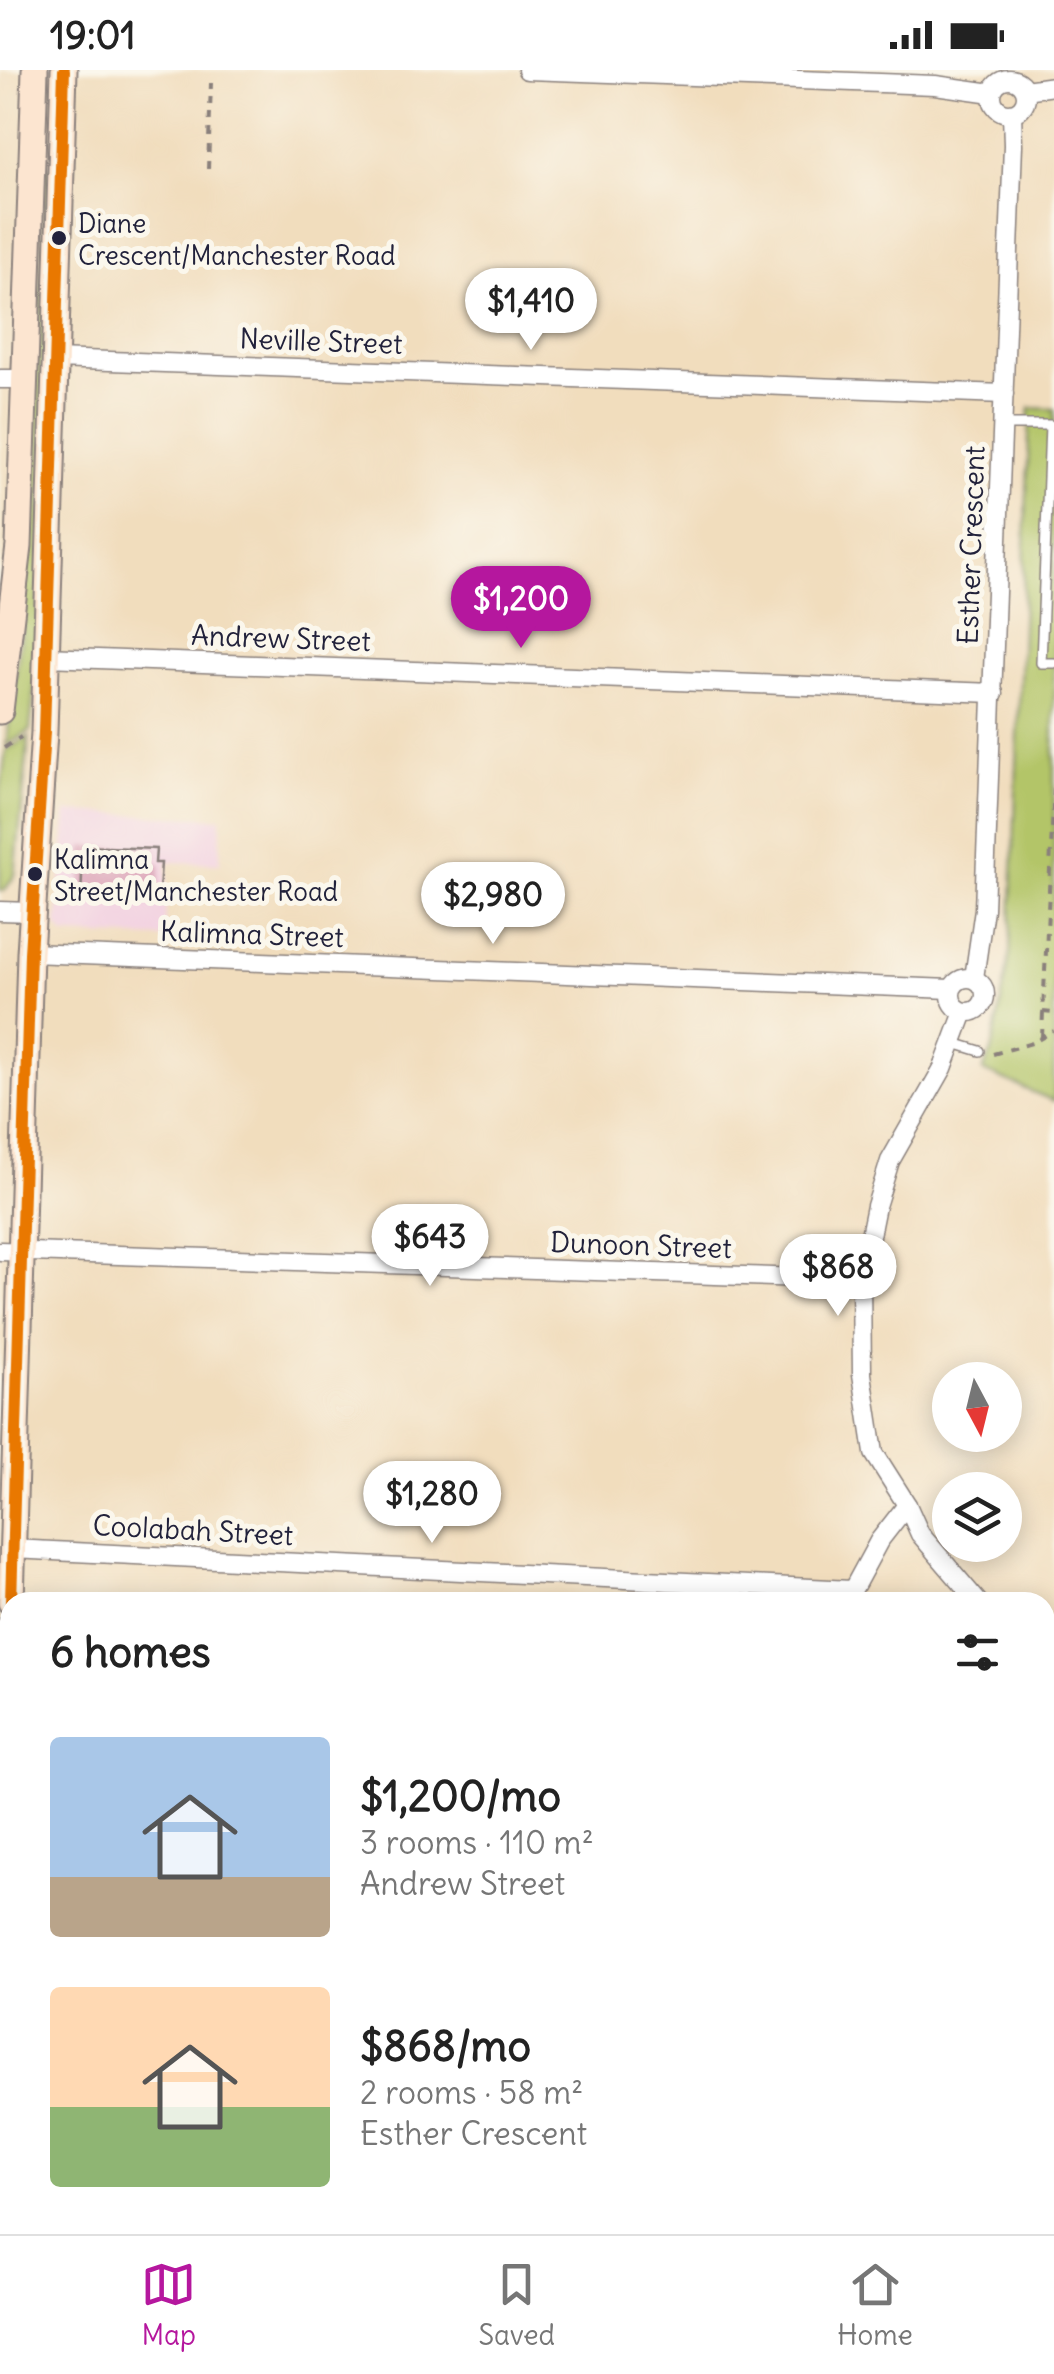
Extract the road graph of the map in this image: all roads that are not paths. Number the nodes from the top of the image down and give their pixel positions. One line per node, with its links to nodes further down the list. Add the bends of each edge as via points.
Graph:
1 (34, 70): 11 (main road)
2 (64, 70): 10 (main road)
3 (526, 70): 4 (street)
4 (644, 72): 5 (street)
5 (935, 78): 8 (street)
6 (1054, 86): 7 (street)
7 (1026, 90): 8 (street, via 1009,78); 9 (street, via 1025,104)
8 (992, 93): 9 (street, via 998,109)
9 (1012, 113): 12 (street, Esther Crescent)
10 (55, 359): 12 (street, Neville Street); 15 (main road)
11 (12, 379): 18 (main road, via 18,563)
12 (1004, 394): 13 (street, Esther Crescent)
13 (1003, 424): 14 (lane); 17 (street, Esther Crescent)
14 (1052, 425): 16 (lane, via 1041,663)
15 (46, 657): 17 (street, Andrew Street); 20 (main road)
16 (1054, 664)
17 (994, 693): 22 (street, Esther Crescent, via 984,909)
18 (0, 711)
19 (0, 910): 20 (street)
20 (32, 912): 21 (main road)
21 (30, 954): 23 (street, Kalimna Street); 27 (main road)
22 (974, 978): 23 (street, via 962,978); 24 (street, via 984,1001)
23 (951, 989): 24 (street, via 952,1002)
24 (964, 1012): 25 (street)
25 (954, 1043): 26 (lane); 28 (street, via 890,1161)
26 (980, 1051)
27 (10, 1251): 28 (street, Dunoon Street); 30 (main road)
28 (861, 1280): 29 (street, via 862,1374 874,1453)
29 (908, 1505): 33 (street); 34 (street, via 920,1534)
30 (12, 1550): 31 (main road); 32 (street, Coolabah Street)
31 (11, 1592)
32 (775, 1592)
33 (850, 1592)
34 (969, 1592)

